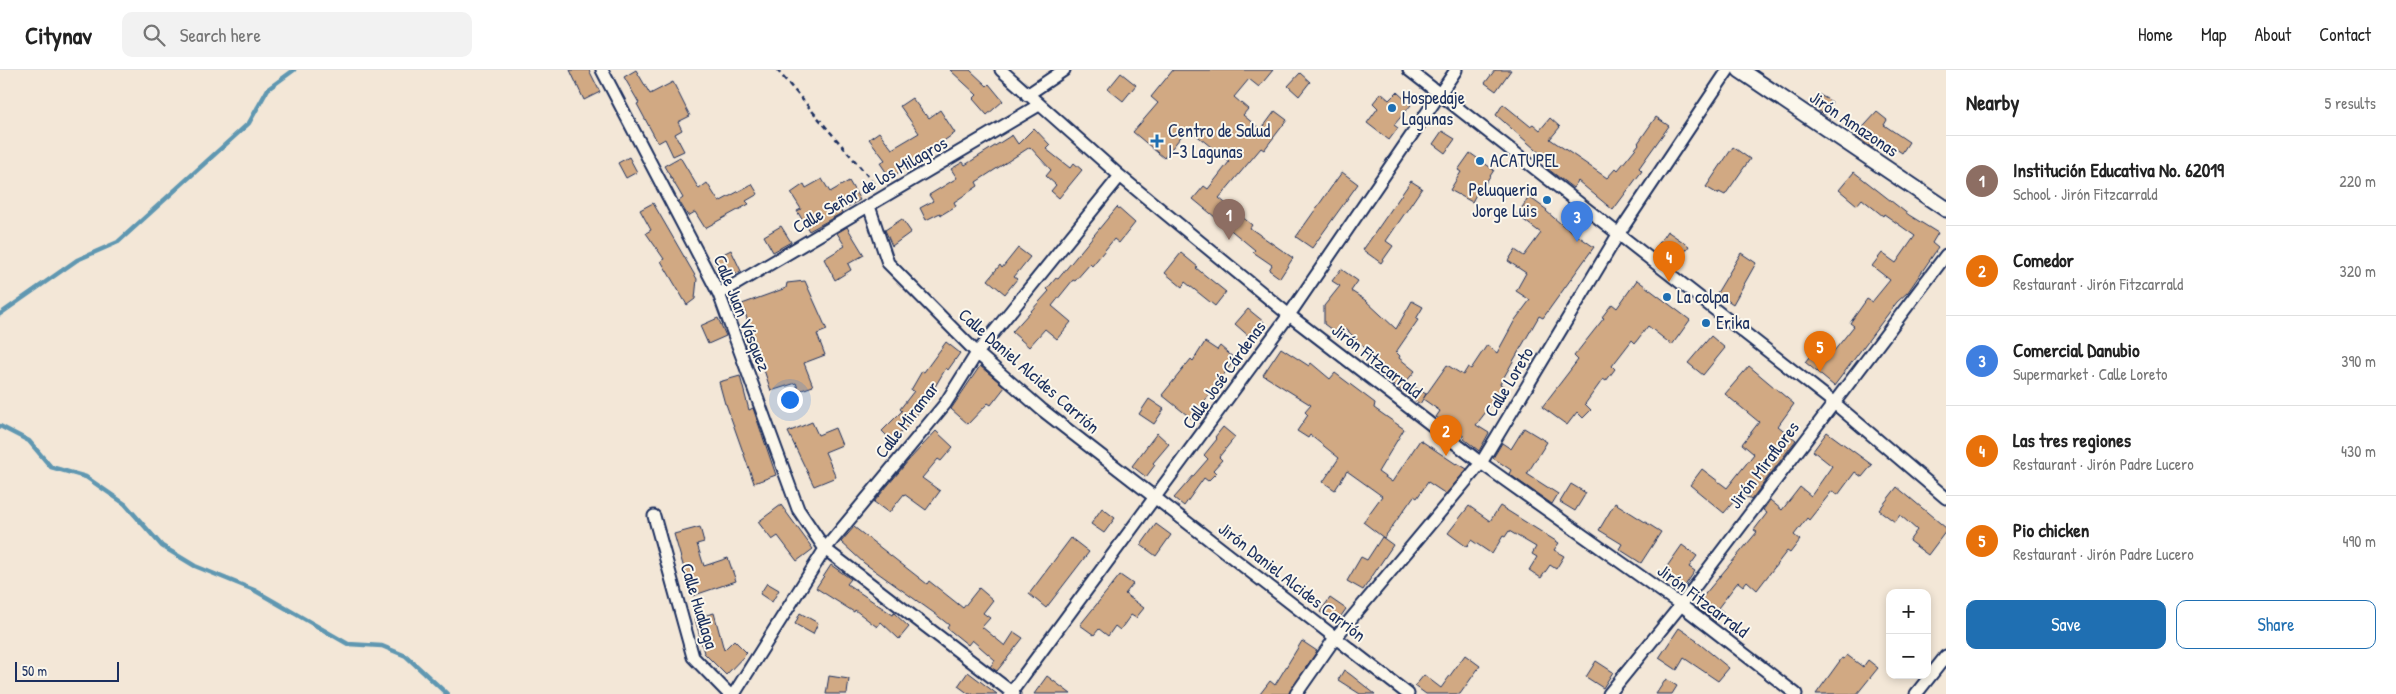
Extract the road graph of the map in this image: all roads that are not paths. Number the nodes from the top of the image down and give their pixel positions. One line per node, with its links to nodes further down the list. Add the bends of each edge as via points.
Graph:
1 (602, 70): 16 (street, Calle Juan Vásquez)
2 (1001, 70): 9 (street, Jirón Fitzcarrald)
3 (1064, 70): 9 (street)
4 (1409, 70): 8 (street)
5 (1456, 70): 8 (street, Calle José Cárdenas)
6 (1728, 70): 14 (street, Calle Loreto)
7 (1740, 70): 13 (street, Jirón Amazonas)
8 (1440, 93): 14 (street); 17 (street, Calle José Cárdenas)
9 (1027, 95): 10 (street, Jirón Fitzcarrald)
10 (1039, 106): 11 (street, Jirón Fitzcarrald); 12 (street, Calle Señor de los Milagros)
11 (1120, 176): 17 (street, Jirón Fitzcarrald); 18 (street, Calle Miramar)
12 (869, 206): 16 (street, Calle Señor de los Milagros); 18 (street, Calle Daniel Alcides Carrión, via 888,263)
13 (1946, 209)
14 (1619, 233): 19 (street); 20 (street, Calle Loreto)
15 (1946, 256): 19 (street, Jirón Miraflores)
16 (719, 294): 24 (street, Calle Juan Vásquez, via 798,509)
17 (1289, 315): 20 (street, Jirón Fitzcarrald); 21 (street, Calle José Cárdenas)
18 (976, 353): 21 (street, Calle Daniel Alcides Carrión, via 1041,409); 24 (street, Calle Miramar, via 945,404)
19 (1833, 402): 22 (street); 25 (street, Jirón Miraflores)
20 (1482, 463): 25 (street, Jirón Fitzcarrald); 26 (street, Calle Loreto)
21 (1155, 498): 26 (street, Jirón Daniel Alcides Carrión); 28 (street, Calle José Cárdenas)
22 (1946, 498)
23 (654, 516): 29 (street, Calle Huallaga, via 693,657)
24 (825, 549): 28 (street, Calle Juan Vásquez); 30 (street, Calle Miramar)
25 (1681, 606): 33 (street, Jirón Miraflores); 34 (street, Jirón Fitzcarrald)
26 (1335, 638): 31 (street, Calle Loreto); 32 (street, Jirón Daniel Alcides Carrión)
27 (1946, 656): 35 (street)
28 (1012, 693)
29 (729, 694)
30 (734, 694)
31 (1296, 694)
32 (1408, 694)
33 (1609, 694)
34 (1796, 694)
35 (1916, 694)

